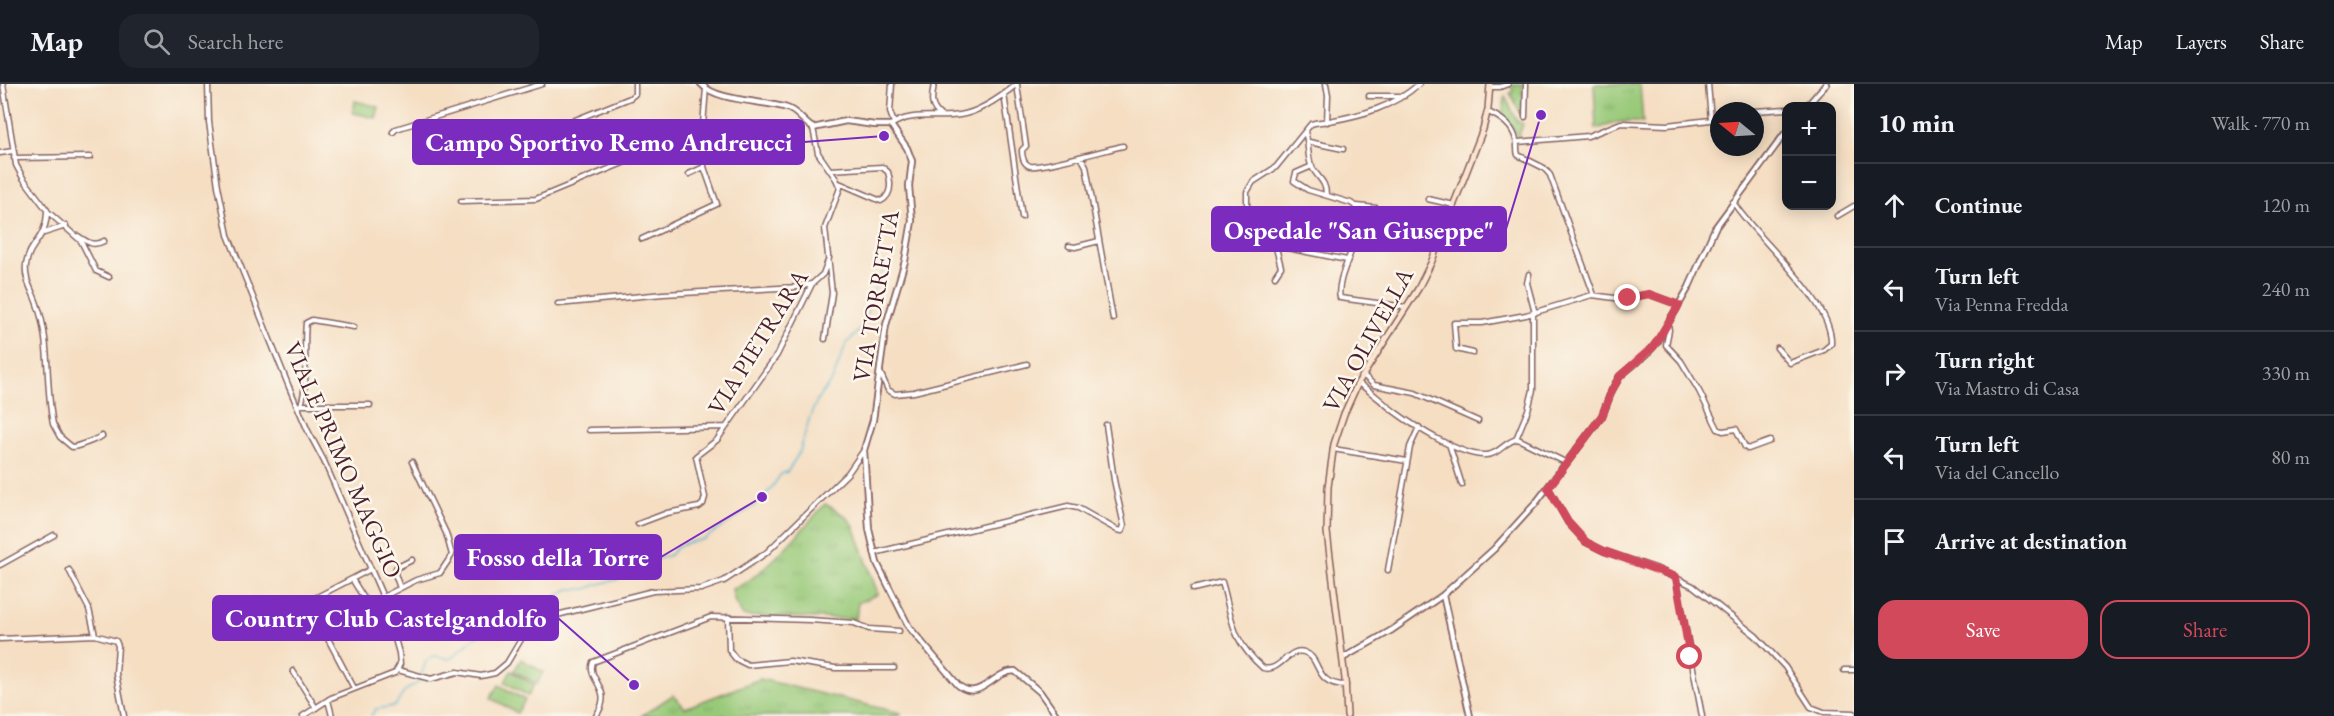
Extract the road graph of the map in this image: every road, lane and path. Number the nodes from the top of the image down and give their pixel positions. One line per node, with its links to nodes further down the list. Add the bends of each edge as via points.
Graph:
1 (3, 84): 40 (street)
2 (208, 84): 91 (street, VIALE PRIMO MAGGIO, via 209,122 225,223)
3 (542, 84): 34 (street)
4 (635, 84): 31 (street, via 631,98)
5 (701, 84): 16 (street)
6 (892, 84): 29 (street)
7 (934, 84): 25 (street, via 932,106)
8 (1017, 84): 17 (street); 43 (street, via 1026,164 1037,166)
9 (1326, 84): 28 (street)
10 (1419, 84): 19 (street)
11 (1508, 84): 15 (street)
12 (1526, 84): 26 (street)
13 (1708, 84): 20 (street)
14 (1826, 84): 21 (street)
15 (1490, 85): 24 (main road, VIA OLIVELLA)
16 (706, 88): 30 (street, via 726,96 788,108); 32 (street)
17 (1004, 94): 25 (street, via 968,114); 60 (street)
18 (1369, 96): 19 (street)
19 (1405, 96): 28 (street, via 1380,109)
20 (1710, 102)
21 (1810, 102)
22 (1782, 109): 23 (street)
23 (1764, 110)
24 (1488, 112): 37 (street, via 1509,126); 54 (main road, VIA OLIVELLA)
25 (941, 116): 29 (street, via 909,118)
26 (1525, 117)
27 (1710, 120): 37 (street, via 1664,125 1621,123 1590,136)
28 (1327, 122): 33 (street, via 1311,124)
29 (892, 124): 30 (street, via 846,121); 87 (street, VIA TORRETTA, via 912,161 912,221 886,326)
30 (813, 128): 47 (street, via 817,151)
31 (550, 130)
32 (703, 130): 46 (street); 52 (street, via 536,199)
33 (1305, 131): 36 (street); 68 (street, via 1276,167 1247,190 1251,221)
34 (393, 132)
35 (1782, 137): 53 (street)
36 (1309, 142): 39 (street); 45 (street)
37 (1517, 142): 75 (street, via 1518,155 1544,168 1551,178)
38 (1123, 146): 43 (street)
39 (1343, 149)
40 (13, 151): 41 (street); 44 (street)
41 (0, 153)
42 (90, 157): 44 (street)
43 (1081, 157): 66 (street)
44 (14, 158): 58 (street, via 21,175)
45 (1311, 166): 50 (street, via 1325,183); 50 (street, via 1296,173 1294,180 1308,190)
46 (704, 167): 48 (street); 64 (street, via 716,205)
47 (829, 170): 49 (street); 49 (street, via 882,167 888,172 890,186 881,201)
48 (689, 174)
49 (838, 183): 69 (street, VIA PIETRARA, via 839,193 825,228)
50 (1326, 194): 55 (street)
51 (1428, 199): 54 (street)
52 (461, 201)
53 (1733, 202): 77 (street, via 1712,232); 84 (street, via 1797,277 1829,325 1831,344 1821,352 1790,363)
54 (1454, 205): 78 (main road, VIA OLIVELLA, via 1429,268)
55 (1356, 206): 57 (street); 70 (street, via 1361,221)
56 (1854, 206): 59 (street)
57 (1376, 208)
58 (47, 210): 61 (street); 62 (street)
59 (1837, 216)
60 (1022, 217)
61 (66, 226): 62 (street); 63 (street)
62 (44, 233): 97 (street, via 28,255 26,270 40,314 53,424 72,447)
63 (75, 235): 65 (street, via 88,243); 73 (street, via 95,270)
64 (642, 238)
65 (104, 241)
66 (1100, 241): 67 (street); 80 (street)
67 (1069, 246)
68 (1276, 246): 70 (street); 72 (street, via 1281,267)
69 (829, 258): 74 (street, VIA PIETRARA, via 823,274); 83 (street, via 832,293)
70 (1347, 260): 78 (street, via 1340,298)
71 (1529, 274): 79 (street, via 1527,283)
72 (1275, 276)
73 (109, 277)
74 (812, 284): 76 (street); 94 (street, VIA PIETRARA, via 779,352)
75 (1594, 295): 77 (street, via 1622,299 1649,294); 79 (street)
76 (558, 304)
77 (1679, 305): 81 (street)
78 (1406, 307): 88 (main road, VIA OLIVELLA)
79 (1534, 314): 85 (street, via 1482,323 1454,323 1456,349); 98 (street, via 1533,390)
80 (1113, 319)
81 (1668, 325): 99 (street, via 1666,345 1681,361 1718,429 1736,429 1748,448); 105 (street, via 1650,351 1620,376 1602,416)
82 (354, 327): 91 (street, via 306,322 306,360)
83 (825, 339)
84 (1777, 348)
85 (1473, 353)
86 (1027, 364): 87 (street, via 897,394 888,390)
87 (880, 372): 102 (street, VIA TORRETTA)
88 (1363, 375): 89 (main road, VIA OLIVELLA); 92 (street, via 1374,385 1415,393)
89 (1358, 383): 95 (street); 101 (main road, VIA OLIVELLA)
90 (370, 405): 91 (street)
91 (299, 406): 113 (street, VIALE PRIMO MAGGIO)
92 (1478, 421)
93 (1106, 424): 110 (street, via 1122,531 1069,506)
94 (726, 427): 96 (street); 108 (street, VIA PIETRARA, via 696,457 705,497 702,506)
95 (1419, 427): 100 (street); 103 (street)
96 (589, 430)
97 (102, 436)
98 (1516, 439): 100 (street, via 1484,456); 105 (street)
99 (1770, 441)
100 (1449, 444): 106 (street)
101 (1333, 449): 103 (street); 129 (main road, VIA OLIVELLA, via 1327,532)
102 (864, 450): 110 (street, VIA TORRETTA); 131 (street, via 848,473 766,553 724,581 701,589 653,591 549,617 526,631 506,665 495,673 481,676 460,672 435,679)
103 (1407, 461): 115 (street)
104 (412, 462): 118 (street, via 446,533 452,555 440,573)
105 (1567, 463): 107 (street)
106 (1462, 485)
107 (1548, 488): 116 (street, via 1568,522 1586,542); 120 (street, via 1494,549)
108 (638, 524)
109 (54, 535): 112 (street)
110 (873, 553): 144 (street, VIA TORRETTA, via 912,631 958,685 975,691 1015,671 1040,692)
111 (412, 560): 118 (street, via 396,568)
112 (0, 565)
113 (371, 569): 117 (street); 121 (street, VIALE PRIMO MAGGIO)
114 (69, 570): 127 (street, via 88,605)
115 (1388, 570)
116 (1676, 577): 139 (street, via 1700,590 1752,631 1785,667 1813,708); 147 (street)
117 (352, 579): 123 (street); 124 (street, via 315,598)
118 (400, 588): 121 (street)
119 (1193, 589): 135 (street, via 1222,582 1237,638 1263,668 1272,668 1295,652 1303,652 1311,656 1327,681)
120 (1443, 595): 129 (street); 146 (street)
121 (383, 597): 122 (street, VIALE PRIMO MAGGIO)
122 (385, 603): 123 (street); 131 (street, VIALE PRIMO MAGGIO, via 399,653)
123 (372, 611): 136 (street, via 327,637)
124 (323, 613)
125 (728, 617): 126 (street, via 851,623 869,629); 130 (street, via 729,650 748,665 790,660 835,668); 143 (street, via 701,619 592,662 591,670 603,699)
126 (900, 631)
127 (95, 635): 128 (street); 140 (street, via 117,643 116,674)
128 (0, 639)
129 (1343, 658): 135 (main road, VIA OLIVELLA)
130 (894, 668)
131 (398, 670): 136 (street)
132 (1844, 670): 133 (street)
133 (1854, 670)
134 (293, 671): 138 (street)
135 (1346, 686): 145 (main road, VIA OLIVELLA)
136 (354, 688): 137 (street)
137 (328, 700): 138 (street); 142 (street)
138 (315, 708): 141 (street)
139 (1854, 713)
140 (124, 716)
141 (303, 716)
142 (332, 716)
143 (596, 716)
144 (1057, 716)
145 (1347, 716)
146 (1470, 716)
147 (1702, 716)

